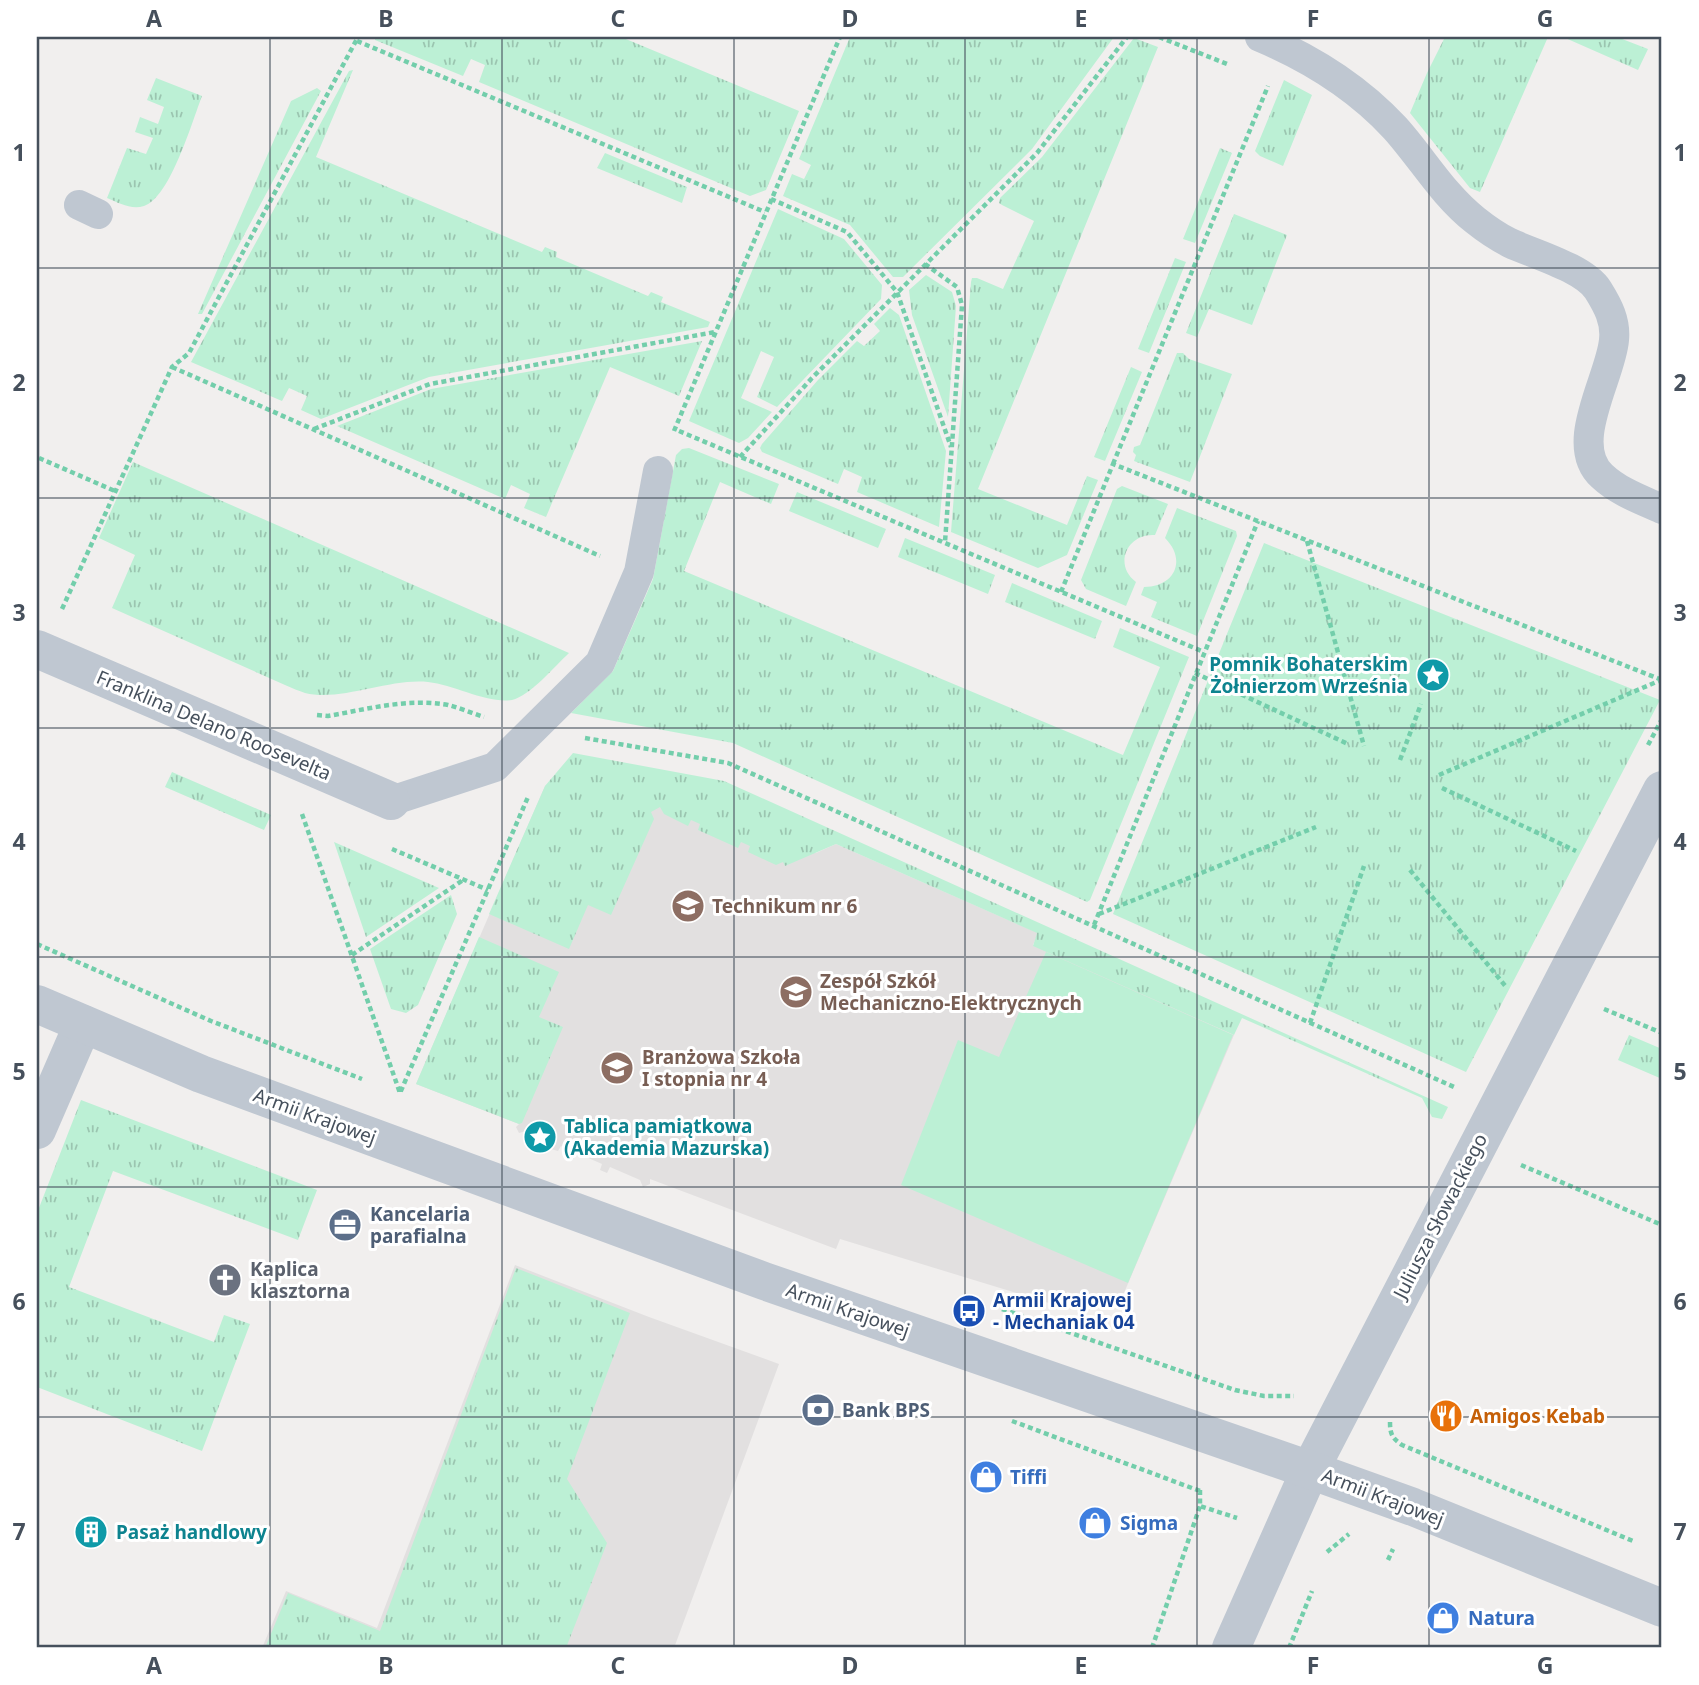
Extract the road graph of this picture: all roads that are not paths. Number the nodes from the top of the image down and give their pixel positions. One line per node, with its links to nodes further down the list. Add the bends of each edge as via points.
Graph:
1 (1260, 37): 3 (lane, via 1297,52 1363,97 1474,219 1507,242 1576,272 1596,287 1612,314 1614,340 1591,418 1589,452 1600,475 1621,491)
2 (658, 471): 6 (lane, via 639,572 600,663 495,767)
3 (1662, 509)
4 (37, 649): 6 (street, Franklina Delano Roosevelta)
5 (1662, 790): 10 (street, Juliusza Słowackiego)
6 (391, 801)
7 (37, 1003): 8 (street, Armii Krajowej)
8 (83, 1024): 9 (street); 10 (street, Armii Krajowej, via 214,1079 764,1281)
9 (37, 1130)
10 (1310, 1469): 11 (street, Armii Krajowej); 12 (street, Juliusza Słowackiego)
11 (1662, 1608)
12 (1231, 1648)

